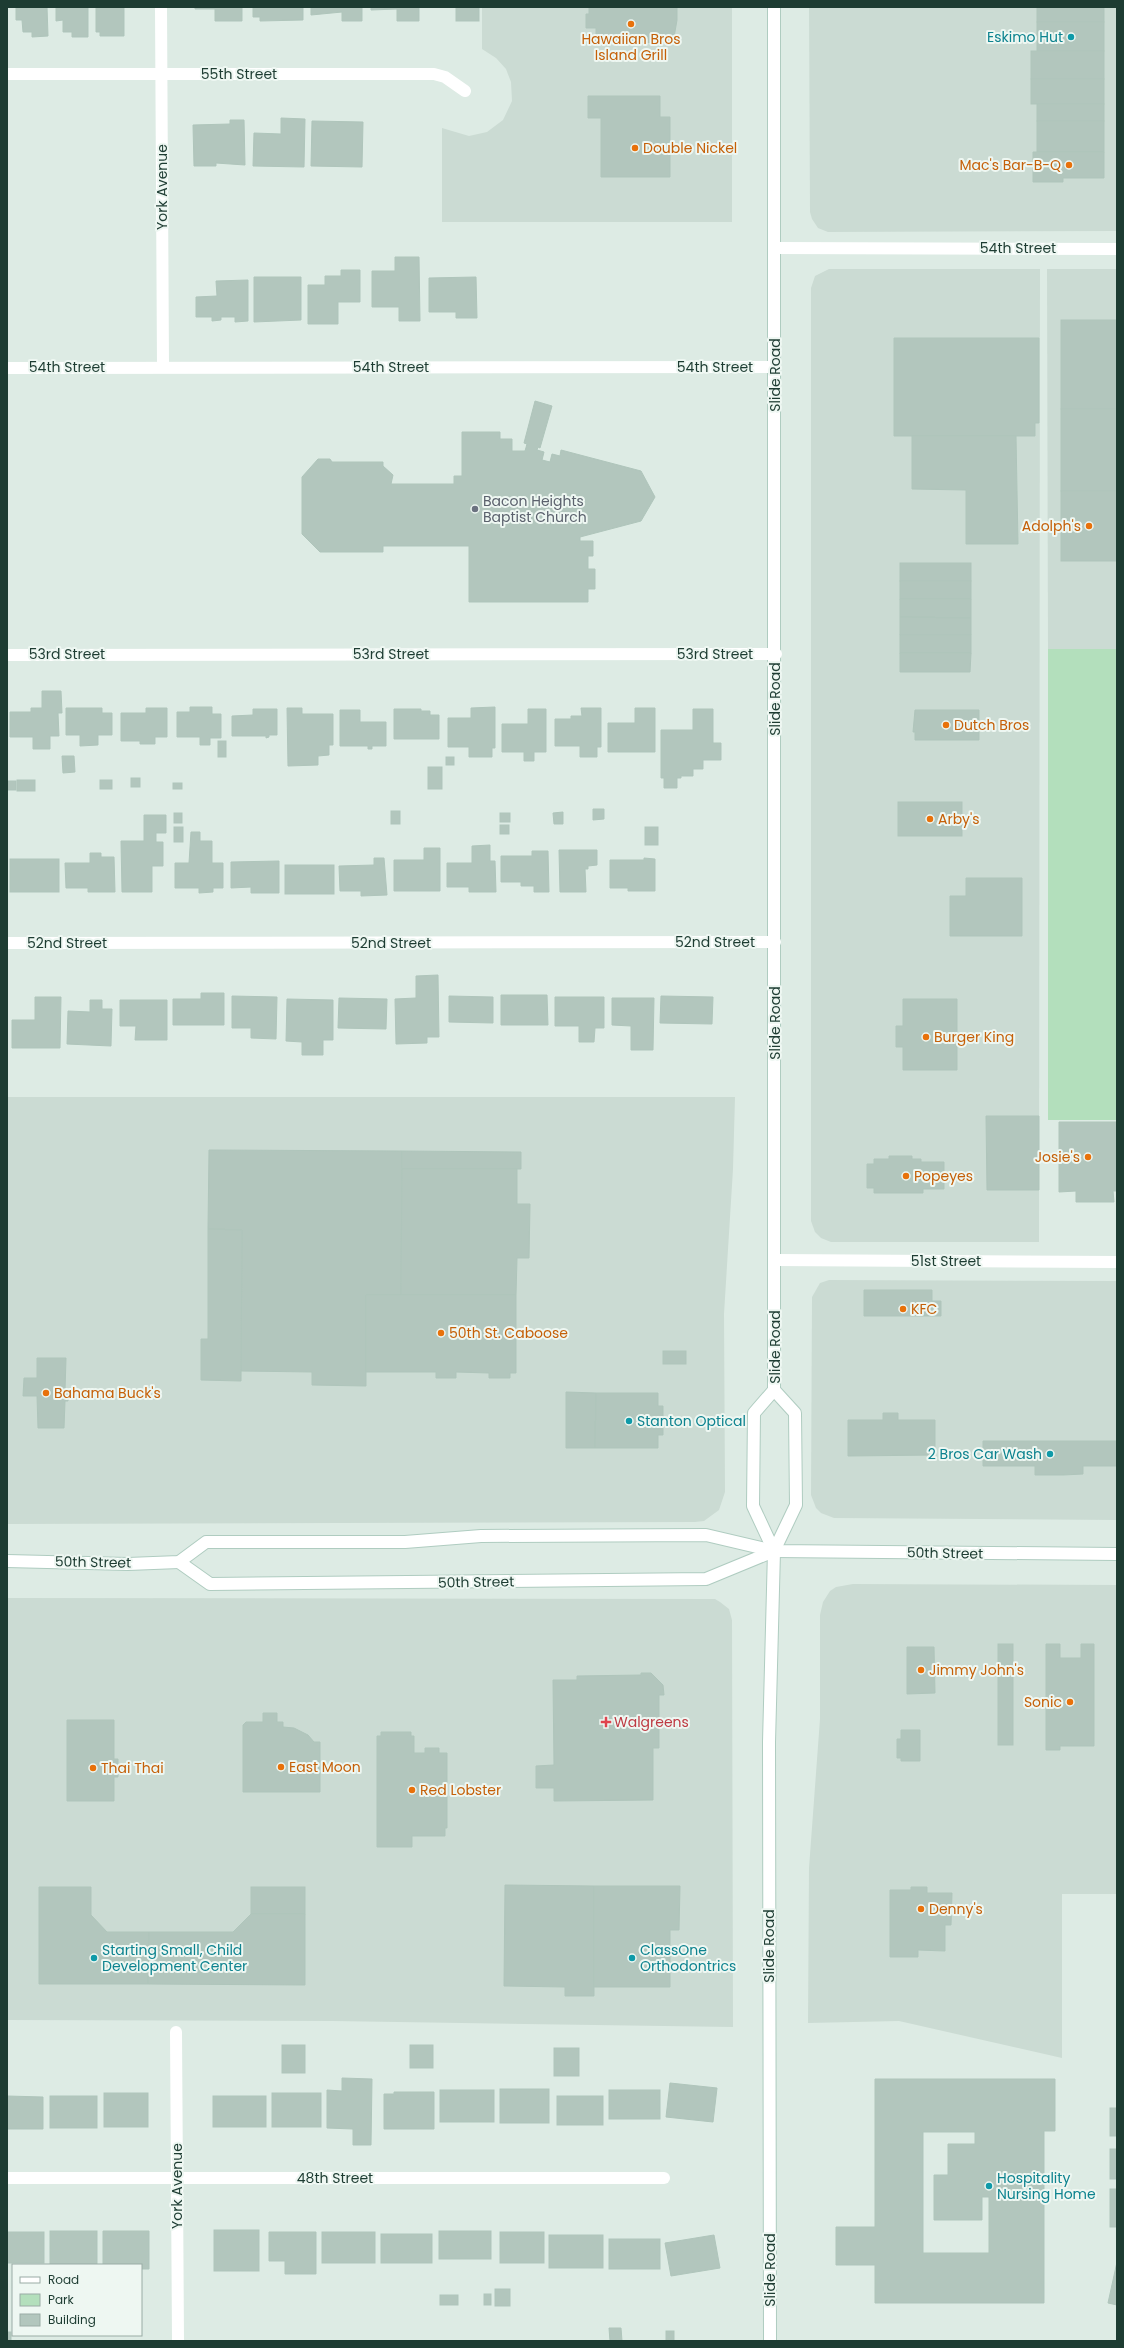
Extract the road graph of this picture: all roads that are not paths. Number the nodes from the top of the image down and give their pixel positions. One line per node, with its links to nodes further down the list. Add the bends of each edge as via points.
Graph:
1 (161, 7): 4 (street, York Avenue)
2 (774, 7): 6 (street, Slide Road)
3 (7, 74): 4 (street, 55th Street)
4 (161, 74): 5 (street, 55th Street, via 434,74 445,77); 8 (street, York Avenue)
5 (465, 91)
6 (774, 248): 7 (street, 54th Street); 9 (street, Slide Road)
7 (1117, 248)
8 (163, 367): 9 (street, 54th Street); 10 (street, 54th Street)
9 (776, 367): 12 (street, Slide Road)
10 (7, 368)
11 (7, 654): 12 (street, 53rd Street)
12 (776, 654): 13 (street, Slide Road)
13 (776, 942): 14 (street, 52nd Street); 15 (street, Slide Road)
14 (7, 943)
15 (776, 1260): 16 (street, 51st Street); 17 (street, Slide Road)
16 (1117, 1262)
17 (774, 1390): 18 (street, Slide Road, via 754,1413 753,1506); 18 (street, Slide Road, via 795,1413 796,1505)
18 (774, 1550): 19 (street, 50th Street); 21 (street, 50th Street, via 706,1535 481,1536 405,1542 206,1542); 21 (street, 50th Street, via 706,1579 210,1584); 27 (street, Slide Road, via 770,1742)
19 (1117, 1554)
20 (7, 1561): 21 (street, 50th Street, via 128,1564)
21 (179, 1562)
22 (176, 2032): 24 (street, York Avenue)
23 (7, 2178): 24 (street, 48th Street)
24 (177, 2178): 25 (street, 48th Street); 26 (street, York Avenue)
25 (664, 2178)
26 (178, 2341)
27 (770, 2341)

